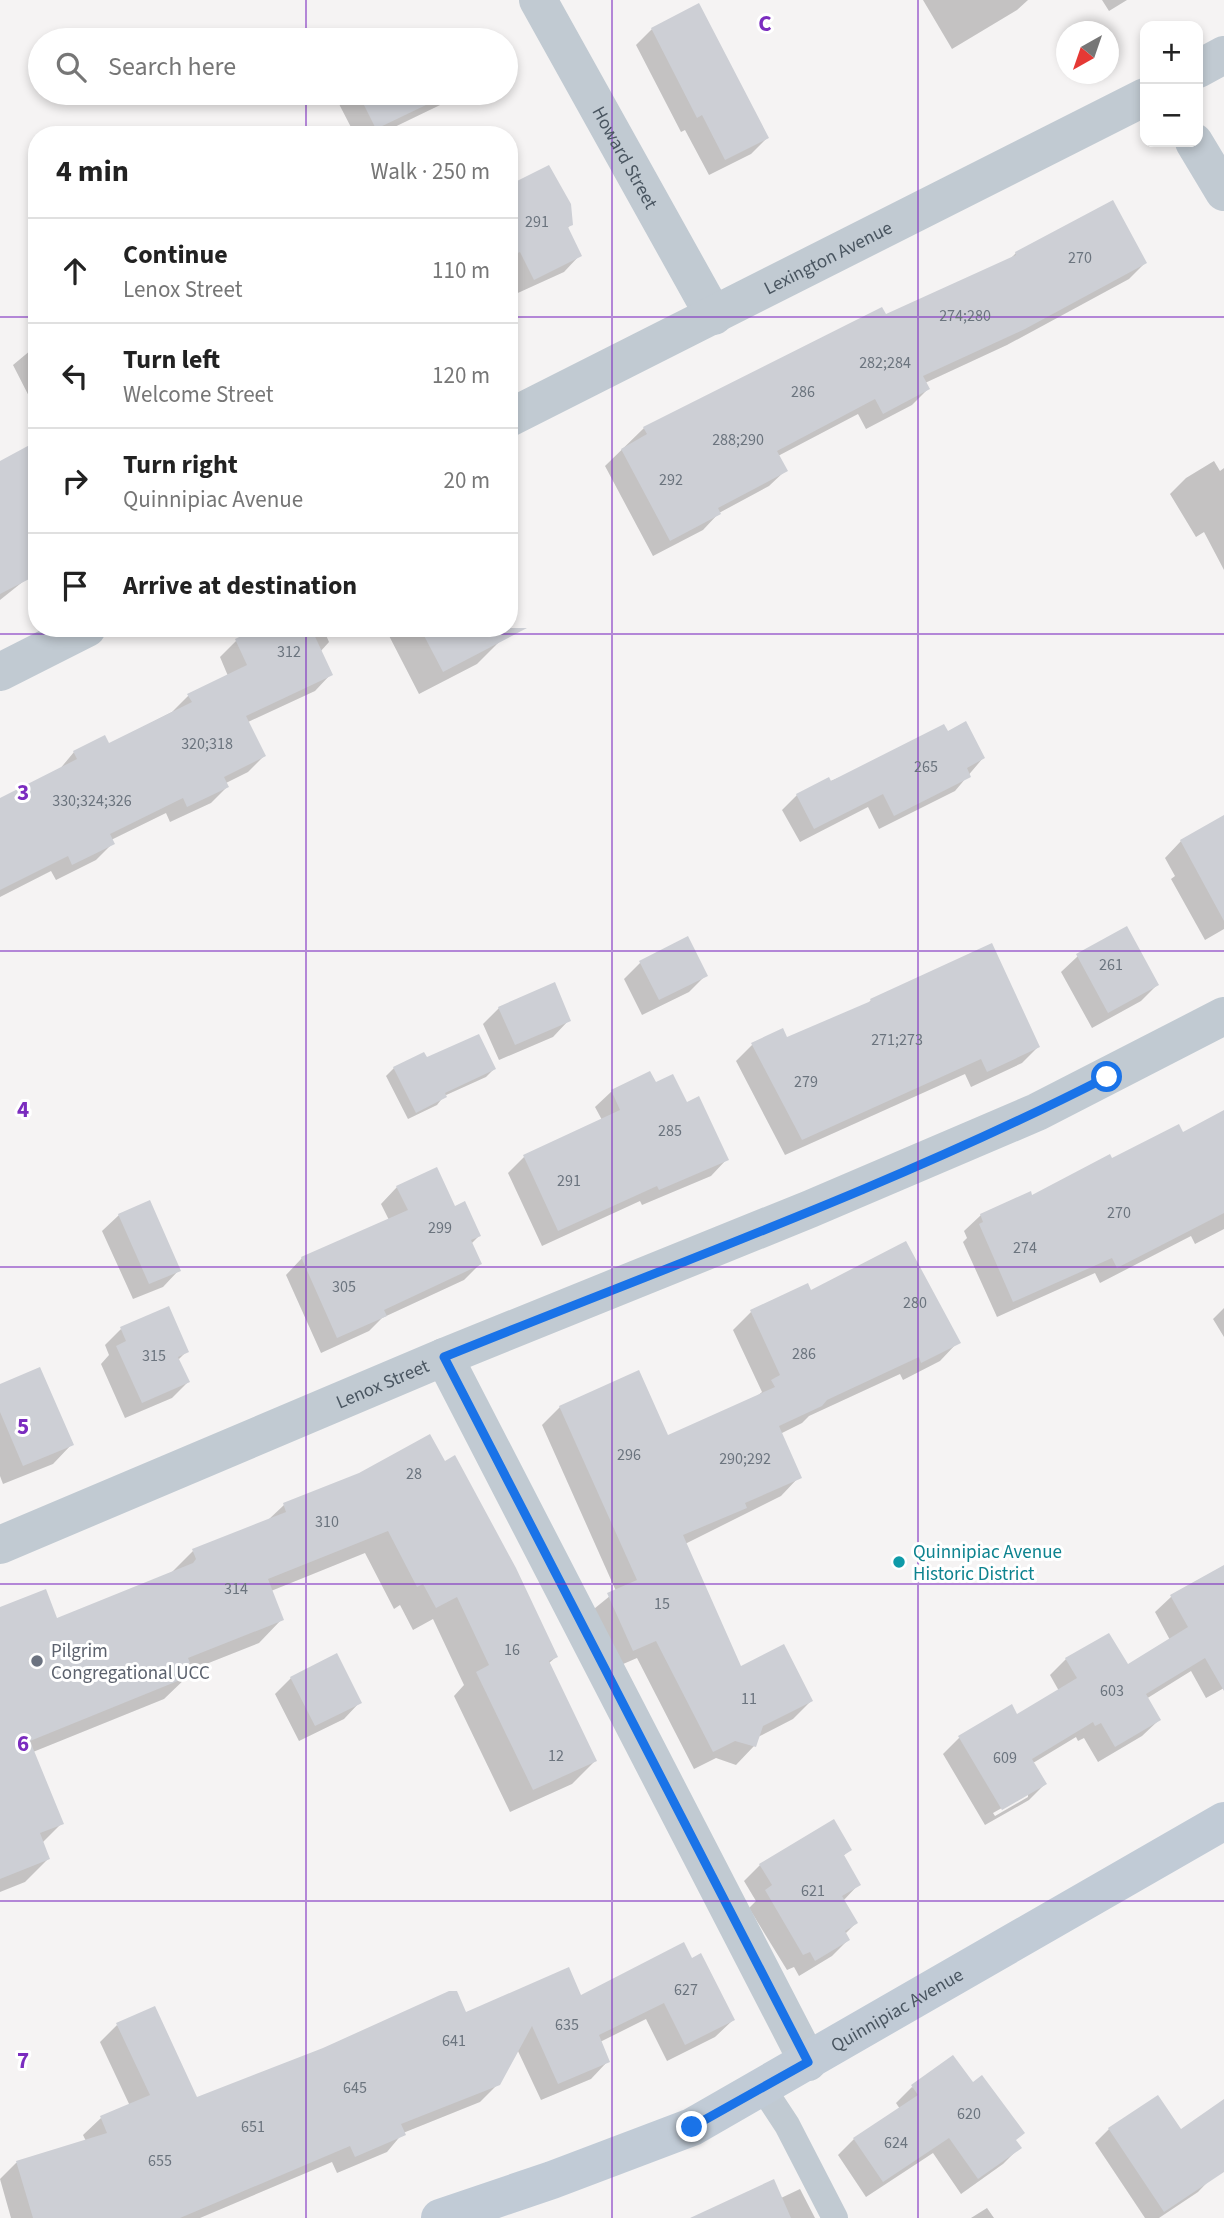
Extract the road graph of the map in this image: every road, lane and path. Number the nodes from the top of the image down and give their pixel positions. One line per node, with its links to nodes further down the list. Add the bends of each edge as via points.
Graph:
1 (538, 0): 7 (street, Howard Street)
2 (1224, 55): 3 (street)
3 (1203, 66)
4 (1140, 100): 7 (street, Lexington Avenue)
5 (1197, 147): 6 (street)
6 (1224, 192)
7 (714, 316): 8 (street, Lexington Avenue)
8 (518, 414)
9 (69, 637): 10 (street)
10 (0, 672)
11 (1224, 1016): 12 (street, Lenox Street, via 1037,1112)
12 (444, 1357): 13 (street, Lenox Street); 15 (street)
13 (0, 1545)
14 (1224, 1821): 15 (main road, Quinnipiac Avenue)
15 (808, 2062): 16 (main road, Quinnipiac Avenue)
16 (762, 2087): 17 (main road, Quinnipiac Avenue, via 692,2127); 18 (lane)
17 (440, 2218)
18 (835, 2218)

